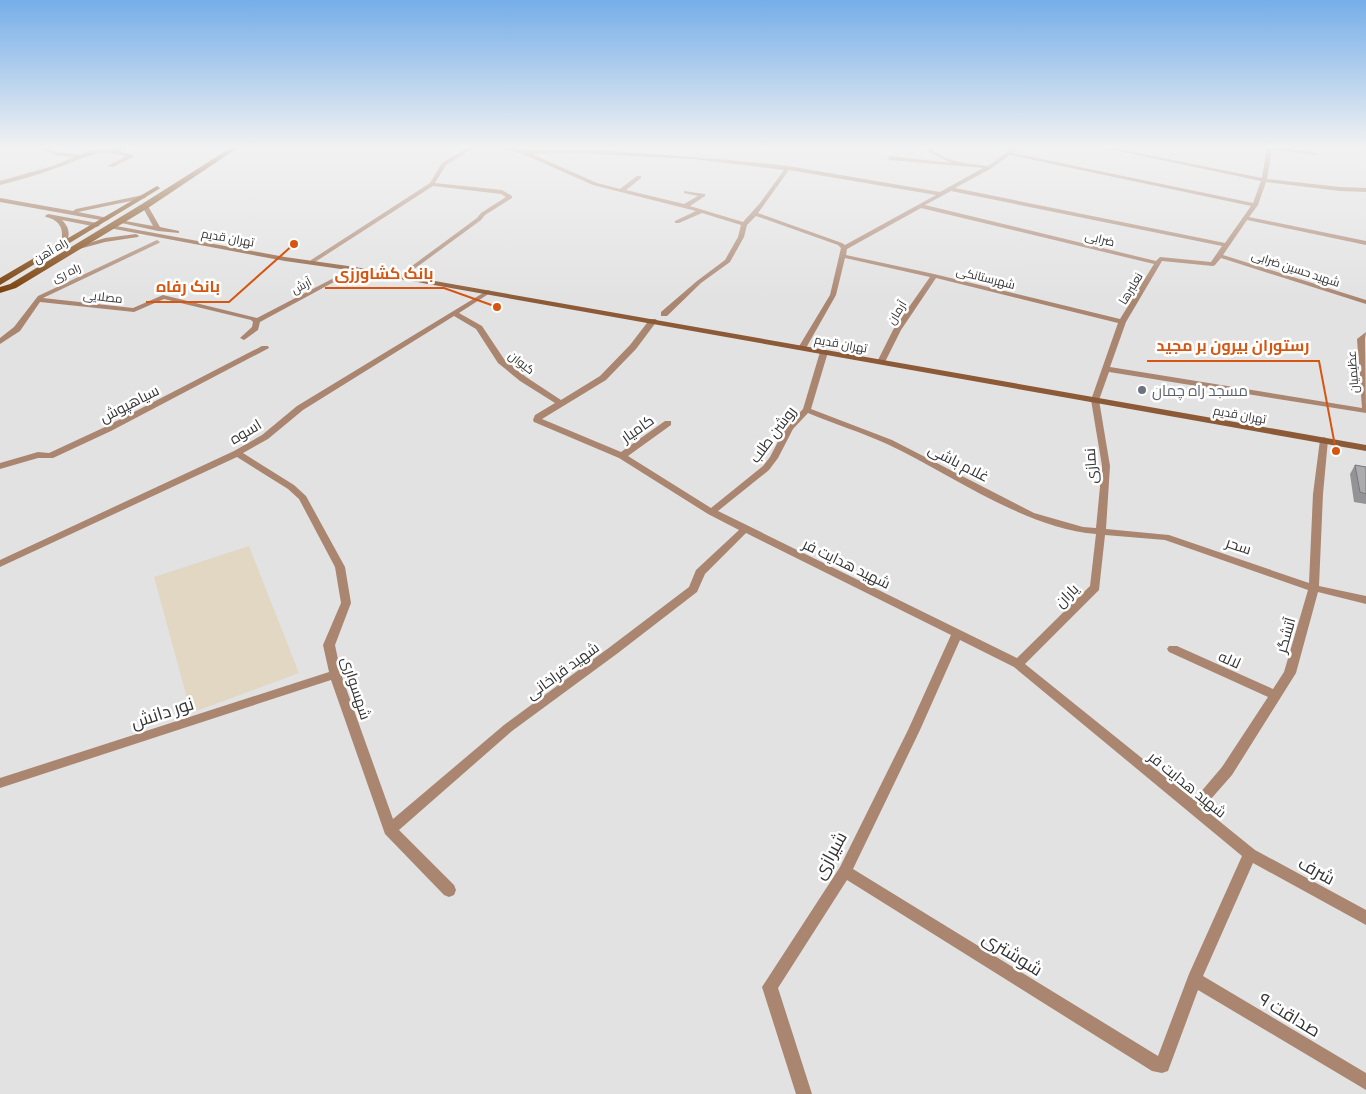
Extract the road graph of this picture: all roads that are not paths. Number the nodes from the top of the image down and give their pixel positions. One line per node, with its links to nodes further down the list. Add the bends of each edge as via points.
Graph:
1 (138, 198): 20 (main road)
2 (141, 198): 24 (main road, راه آهن)
3 (157, 198): 15 (main road, راه آهن)
4 (410, 198): 38 (street)
5 (508, 198): 42 (street)
6 (654, 198): 16 (street)
7 (700, 198): 16 (street)
8 (766, 198): 21 (street)
9 (933, 198): 17 (street)
10 (994, 198): 33 (street)
11 (1222, 198): 14 (street)
12 (1258, 198): 14 (street)
13 (0, 200): 20 (main road)
14 (1255, 205): 23 (street)
15 (145, 206): 25 (main road, راه آهن); 30 (main road)
16 (686, 206): 19 (street)
17 (920, 206): 35 (street); 39 (street, ضرابی)
18 (0, 207): 22 (main road)
19 (701, 211): 26 (street); 27 (street)
20 (66, 212): 24 (main road)
21 (756, 214): 27 (street); 35 (street)
22 (48, 216): 28 (main road); 32 (main road, via 66,228)
23 (1245, 218): 31 (street); 33 (street)
24 (106, 219): 25 (main road); 28 (main road, راه آهن)
25 (120, 222): 29 (main road, راه آهن); 30 (main road, تهران قدیم)
26 (677, 222)
27 (744, 224): 49 (street, via 728,262)
28 (97, 225): 29 (main road); 32 (main road, راه آهن)
29 (111, 227): 30 (main road, تهران قدیم); 34 (main road, راه آهن)
30 (157, 236): 34 (main road, via 118,237); 38 (main road, تهران قدیم); 46 (street, راه ری)
31 (1366, 243)
32 (64, 244): 43 (main road, راه آهن)
33 (1225, 245): 36 (street)
34 (79, 247): 44 (main road, راه آهن, via 13,286)
35 (844, 248): 37 (street)
36 (1218, 255): 39 (street, نعلبرها, via 1213,264 1160,259); 47 (street, شهید حسین ضرابی)
37 (843, 256): 41 (street, شهرستانکی); 57 (street, via 833,295)
38 (313, 261): 40 (main road, تهران قدیم)
39 (1158, 264): 52 (street, نعلبرها)
40 (355, 269): 42 (main road, تهران قدیم); 50 (street, آرش)
41 (934, 276): 52 (street, شهرستانکی); 59 (street, آرمان, via 897,330)
42 (400, 277): 45 (main road, تهران قدیم)
43 (0, 282)
44 (0, 290)
45 (488, 292): 48 (street, اسوه); 51 (main road, تهران قدیم)
46 (38, 300): 50 (street, مصلایی, via 134,310 163,297); 55 (street, راه ری, via 17,329)
47 (1366, 302)
48 (453, 314): 62 (street, کیوان, via 479,328 501,361); 68 (street, اسوه, via 300,408 266,437)
49 (664, 314)
50 (257, 321): 54 (street, via 255,328)
51 (653, 321): 57 (main road, تهران قدیم); 62 (street, شهید هدایت فر, via 633,348 603,378)
52 (1122, 322): 60 (street, نعلبرها)
53 (1366, 334): 64 (street, عظیمیان, via 1361,339)
54 (244, 338)
55 (0, 342)
56 (265, 348): 70 (street, سیاهپوش, via 50,456 38,455)
57 (802, 348): 58 (main road, تهران قدیم)
58 (824, 352): 59 (main road, تهران قدیم); 63 (street, روشن طلب)
59 (881, 362): 61 (main road, تهران قدیم)
60 (1106, 369): 61 (street, نعلبرها); 64 (street)
61 (1095, 400): 66 (main road, تهران قدیم); 73 (street, نمازی, via 1106,466)
62 (561, 403): 69 (street, شهید هدایت فر, via 537,420)
63 (807, 410): 71 (street, روشن طلب, via 790,428 766,468); 73 (street, غلام باشی, via 890,442 1031,515 1082,530)
64 (1366, 411)
65 (668, 423): 69 (street, کامیار)
66 (1324, 440): 67 (main road, تهران قدیم); 75 (street, آتشگر)
67 (1366, 448)
68 (237, 453): 74 (street, اسوه); 80 (street, شهسواری, via 303,498 340,567 346,604 329,645)
69 (622, 456): 71 (street, شهید هدایت فر)
70 (0, 466)
71 (711, 512): 72 (street, شهید هدایت فر)
72 (744, 529): 77 (street, شهید هدایت فر); 84 (street, شهید قراخانی, via 700,572 693,589 508,728)
73 (1100, 530): 75 (street, سحر, via 1166,536); 79 (street, یاران, via 1095,588)
74 (0, 564)
75 (1314, 588): 76 (street, سحر); 81 (street, آتشگر, via 1290,673)
76 (1366, 600)
77 (956, 634): 79 (street, شهید هدایت فر); 86 (street, شیرازی, via 914,730)
78 (1173, 650): 81 (street, لاله)
79 (1018, 664): 83 (street, شهید هدایت فر)
80 (335, 674): 82 (street, نور دانش); 84 (street, شهسواری)
81 (1275, 695): 83 (street, آتشگر, via 1227,771)
82 (0, 784)
83 (1194, 808): 85 (street, شهید هدایت فر)
84 (390, 830): 87 (street, شهسواری)
85 (1250, 854): 88 (street, شرف); 89 (street)
86 (845, 871): 89 (street, شوشتری, via 1152,1063 1162,1065); 91 (street, شیرازی, via 770,986)
87 (449, 890)
88 (1366, 918)
89 (1194, 980): 90 (street, صداقت ۹)
90 (1366, 1082)
91 (804, 1094)

